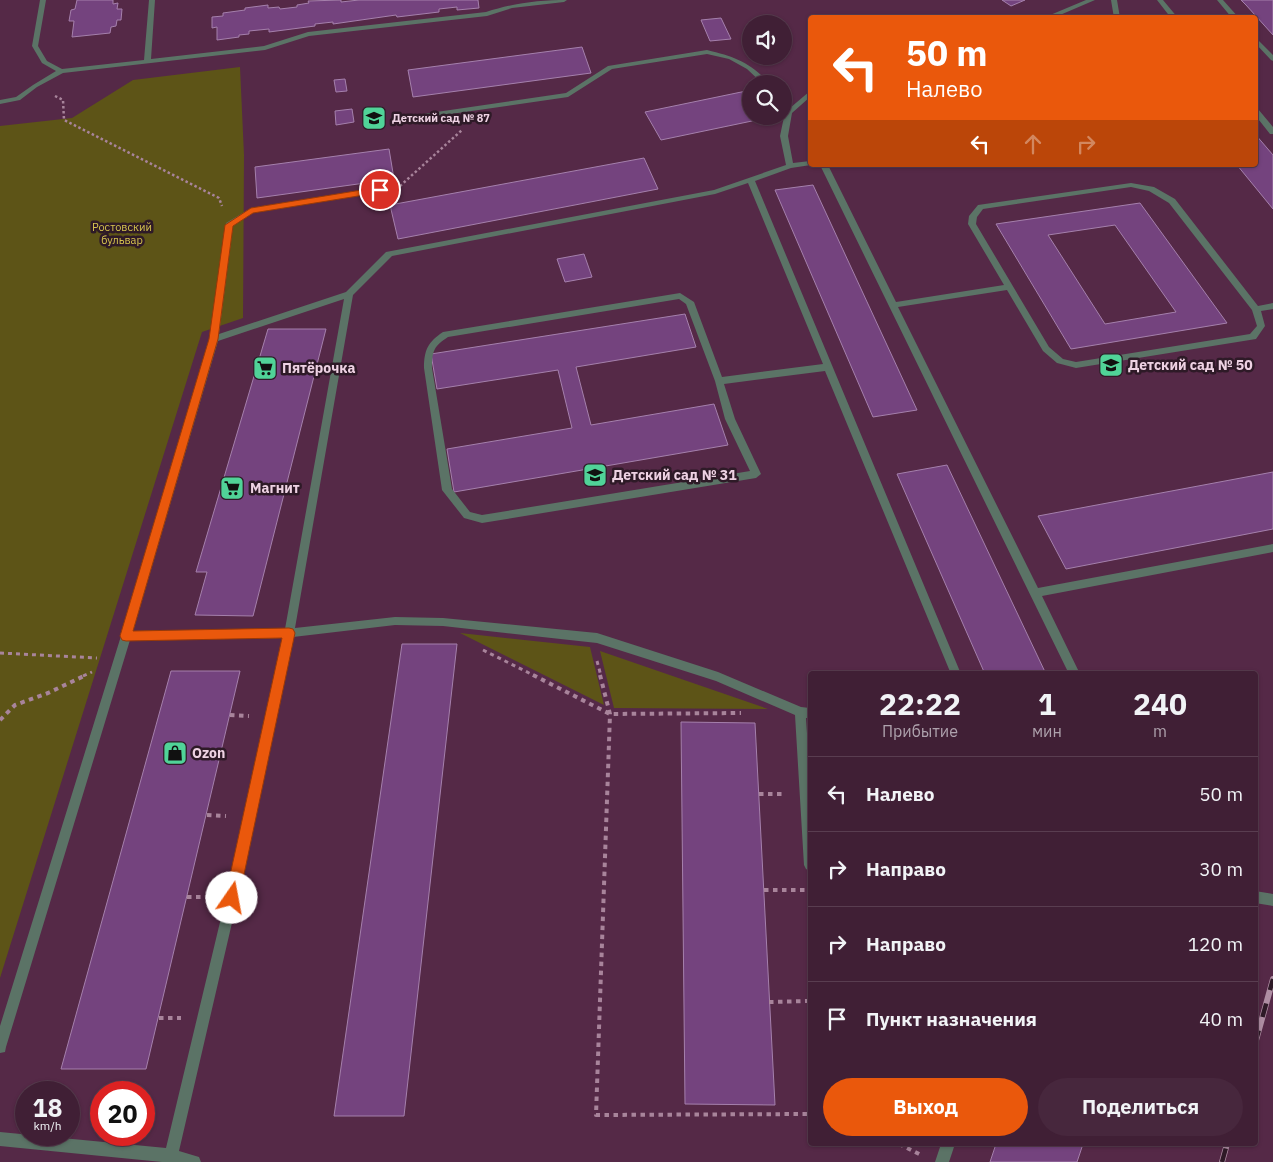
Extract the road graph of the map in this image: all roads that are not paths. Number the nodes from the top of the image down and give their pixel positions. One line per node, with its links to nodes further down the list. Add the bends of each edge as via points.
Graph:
1 (43, 0): 15 (lane, via 35,46 44,62)
2 (152, 0): 14 (lane)
3 (564, 0): 14 (lane, via 512,6 487,14 308,34 265,48)
4 (1092, 0): 8 (lane)
5 (1114, 0): 9 (lane)
6 (1160, 0): 10 (lane)
7 (1220, 0): 11 (lane)
8 (1054, 15)
9 (1116, 15)
10 (1172, 15)
11 (1233, 15)
12 (1258, 42): 13 (lane)
13 (1273, 59)
14 (147, 61): 15 (lane)
15 (62, 71): 18 (lane, via 18,98)
16 (757, 75): 21 (lane, via 731,58 707,52 610,67 568,95)
17 (808, 95): 19 (lane)
18 (0, 102)
19 (792, 109)
20 (1258, 114): 23 (lane)
21 (416, 117)
22 (786, 125): 25 (lane, via 784,136)
23 (1273, 132)
24 (808, 163): 25 (lane)
25 (790, 166): 27 (lane)
26 (825, 167): 31 (lane)
27 (750, 179): 30 (lane, via 715,192 389,254); 35 (lane)
28 (380, 190): 34 (lane, via 251,211 229,225)
29 (1010, 287): 31 (lane); 33 (lane, via 1046,349 1060,361 1076,366 1253,337 1261,326); 33 (lane, via 972,224 973,216 980,207 1131,185 1151,189 1172,201)
30 (349, 294): 34 (lane); 39 (lane)
31 (892, 305): 38 (lane)
32 (1273, 306): 33 (lane)
33 (1256, 309)
34 (214, 339): 40 (lane)
35 (828, 366): 36 (lane); 41 (lane)
36 (719, 381): 36 (lane, via 690,302 680,296 446,334 432,343 428,352 428,368 447,490 467,515 482,519 756,474 730,419)
37 (1273, 548): 38 (lane)
38 (1036, 593): 42 (lane)
39 (289, 633): 40 (lane); 43 (lane, via 395,621 442,622 596,638 718,677); 50 (lane, via 232,898)
40 (126, 636): 47 (lane)
41 (955, 671)
42 (1074, 671)
43 (805, 713): 44 (lane)
44 (808, 804)
45 (1258, 898): 46 (lane)
46 (1273, 900)
47 (0, 1047)
48 (0, 1139): 50 (lane)
49 (947, 1146): 52 (lane)
50 (170, 1158): 51 (lane)
51 (194, 1162)
52 (942, 1162)

